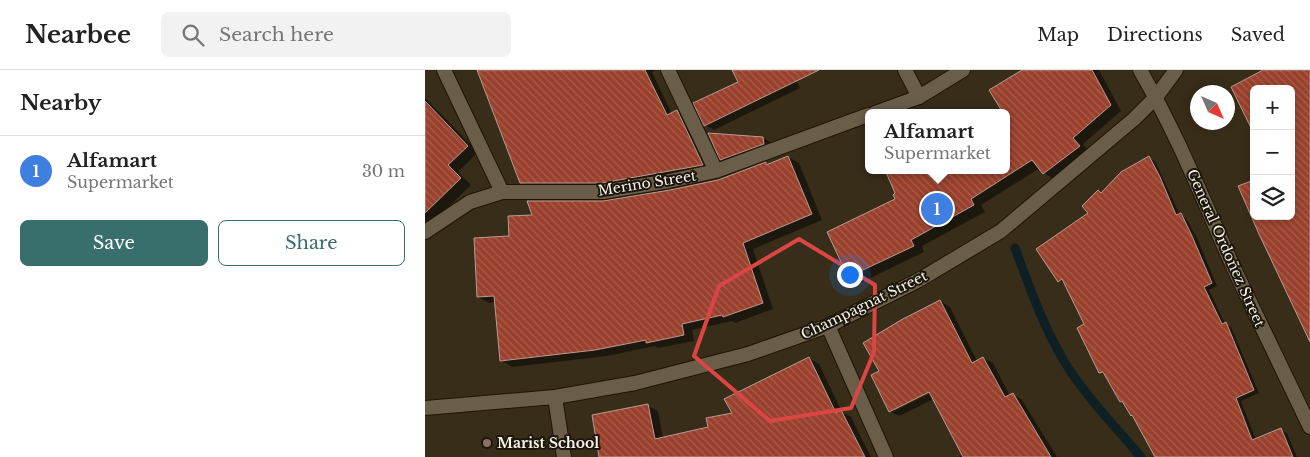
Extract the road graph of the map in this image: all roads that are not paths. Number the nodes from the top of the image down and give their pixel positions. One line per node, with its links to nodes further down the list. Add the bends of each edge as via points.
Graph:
1 (444, 70): 12 (street)
2 (668, 70): 11 (street)
3 (905, 70): 7 (street)
4 (963, 70): 7 (street)
5 (1140, 70): 8 (street, General Ordoñez Street)
6 (1176, 70): 8 (street, Champagnat Street)
7 (919, 97): 9 (street)
8 (1156, 97): 14 (street, Champagnat Street, via 1135,119 1001,231 919,280); 17 (street, General Ordoñez Street)
9 (886, 109)
10 (865, 116): 11 (street, Merino Street)
11 (716, 172): 12 (street, Merino Street, via 603,192)
12 (502, 192): 13 (street, Merino Street, via 470,202)
13 (425, 232)
14 (828, 326): 15 (street, Champagnat Street, via 714,364 635,383); 19 (street)
15 (555, 397): 16 (street, Champagnat Street); 18 (street)
16 (425, 408)
17 (1310, 427)
18 (563, 457)
19 (886, 457)

